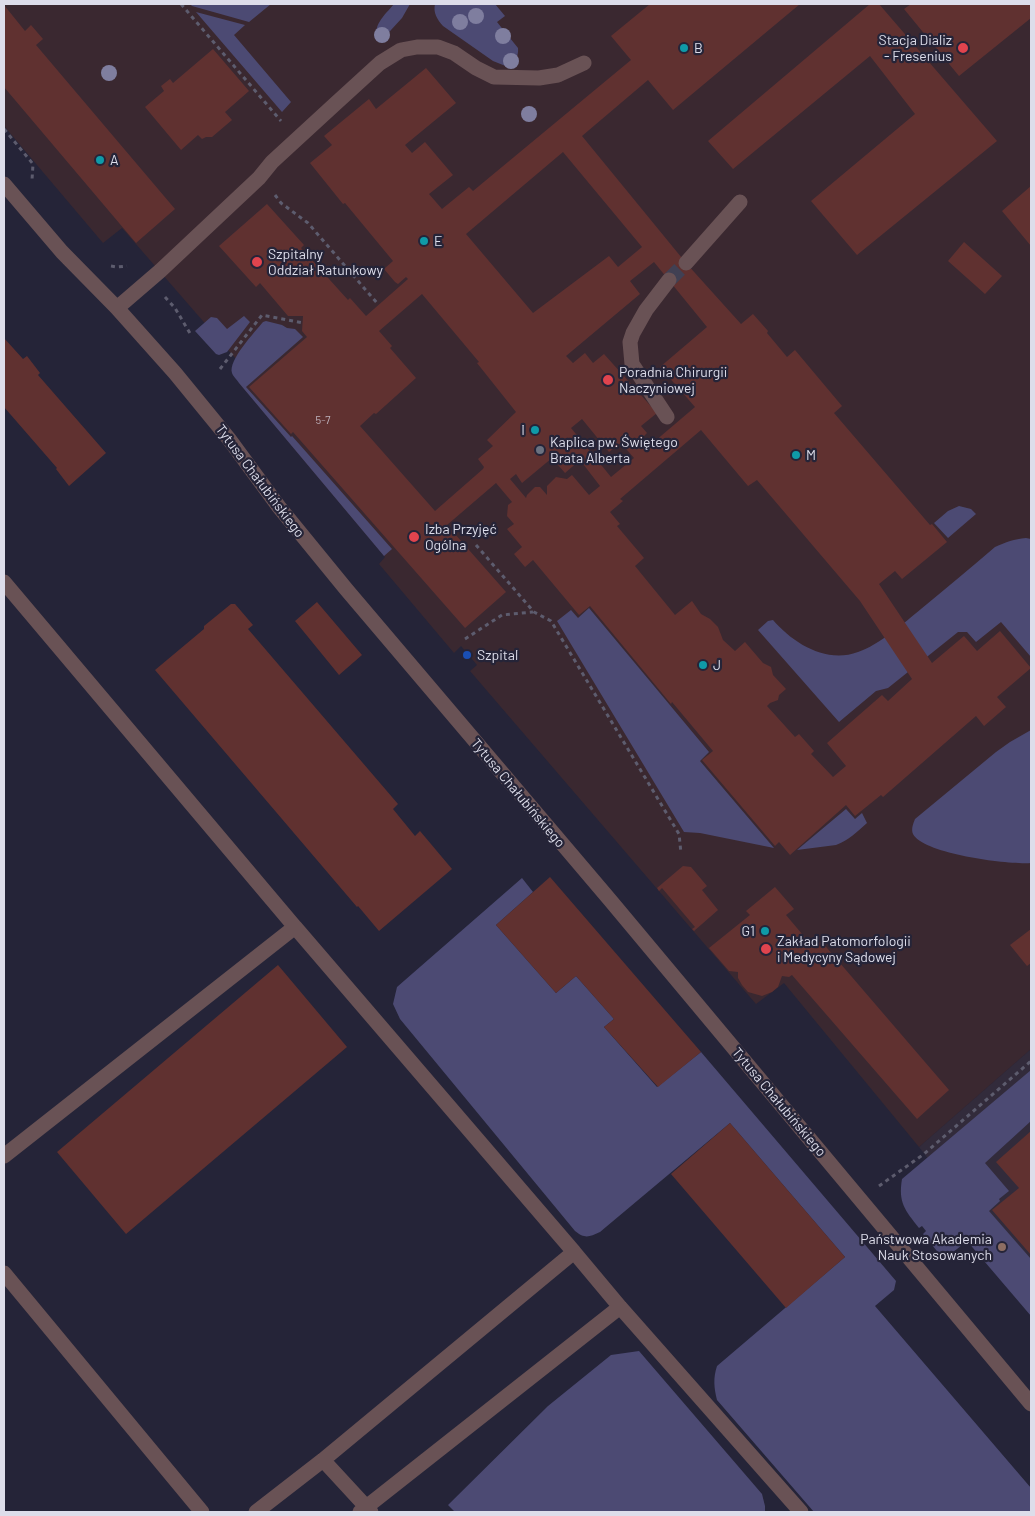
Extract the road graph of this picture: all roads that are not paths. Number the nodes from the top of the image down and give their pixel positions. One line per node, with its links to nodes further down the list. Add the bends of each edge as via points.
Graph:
1 (584, 63): 6 (street, via 558,74 519,79 494,77 438,47 400,50 380,63 334,104 160,271)
2 (4, 184): 6 (street, Tytusa Chałubińskiego, via 57,247)
3 (740, 202): 4 (street)
4 (686, 263)
5 (668, 280): 7 (street, via 646,310 630,342 632,364)
6 (116, 308): 14 (street, Tytusa Chałubińskiego, via 229,439 346,590)
7 (667, 418)
8 (4, 582): 9 (street)
9 (295, 927): 10 (street); 11 (street)
10 (4, 1156)
11 (574, 1252): 13 (street); 15 (street)
12 (4, 1273): 17 (street)
13 (620, 1307): 16 (street); 19 (street)
14 (1031, 1404)
15 (323, 1460): 16 (street); 18 (street)
16 (366, 1510)
17 (202, 1512)
18 (256, 1512)
19 (801, 1512)

